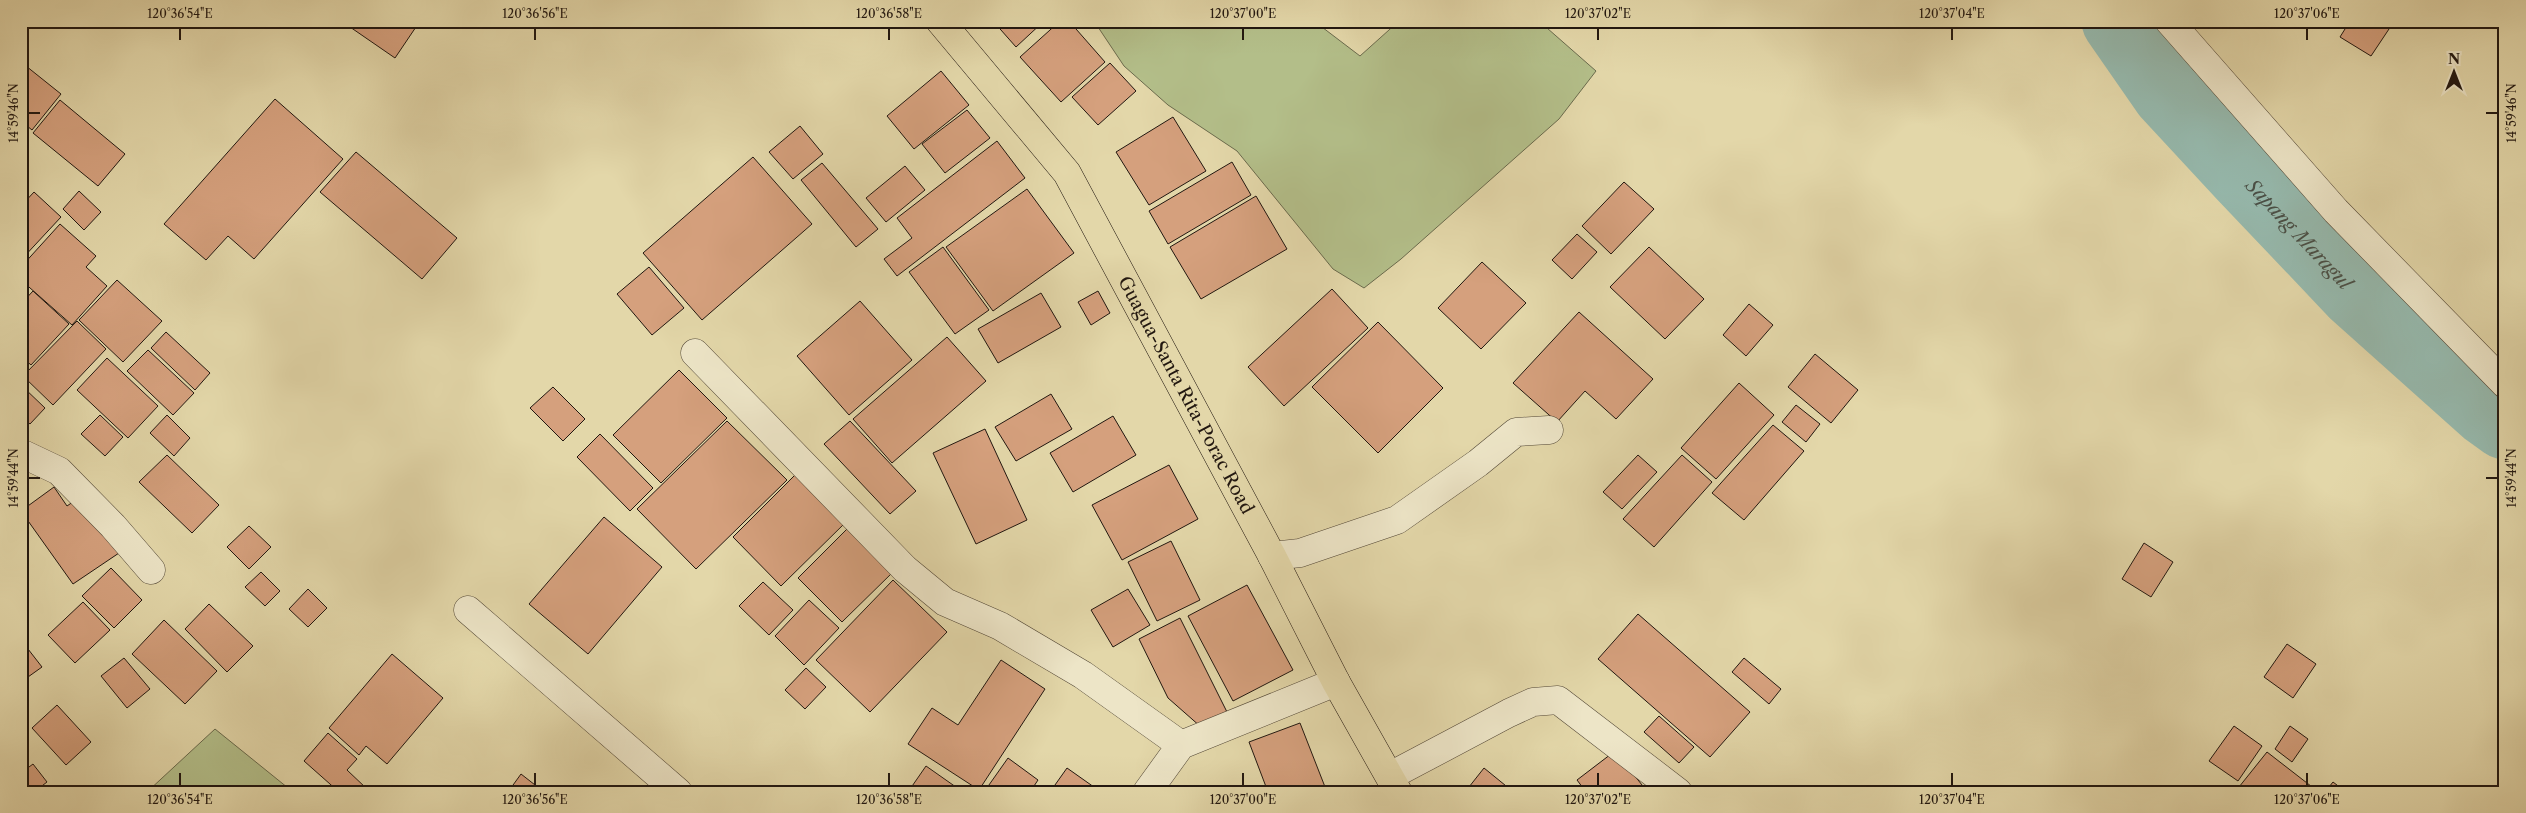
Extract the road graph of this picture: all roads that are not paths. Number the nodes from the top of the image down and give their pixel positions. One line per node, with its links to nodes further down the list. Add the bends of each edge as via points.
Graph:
1 (940, 21): 7 (main road, Guagua-Santa Rita-Porac Road, via 1067,173)
2 (2169, 21): 4 (street, via 2336,211)
3 (695, 353): 11 (street, via 905,569 945,602 1000,626 1083,675)
4 (2505, 384)
5 (1548, 430): 7 (street, via 1516,432 1397,520 1300,552)
6 (21, 453): 8 (street, via 59,470)
7 (1272, 556): 10 (main road, Guagua-Santa Rita-Porac Road)
8 (151, 570)
9 (468, 610): 13 (street)
10 (1336, 682): 11 (street); 12 (main road, Guagua-Santa Rita-Porac Road)
11 (1181, 745): 14 (street)
12 (1394, 784): 15 (street, via 1509,713 1533,702 1558,700)
13 (678, 792)
14 (1147, 792)
15 (1678, 792)

